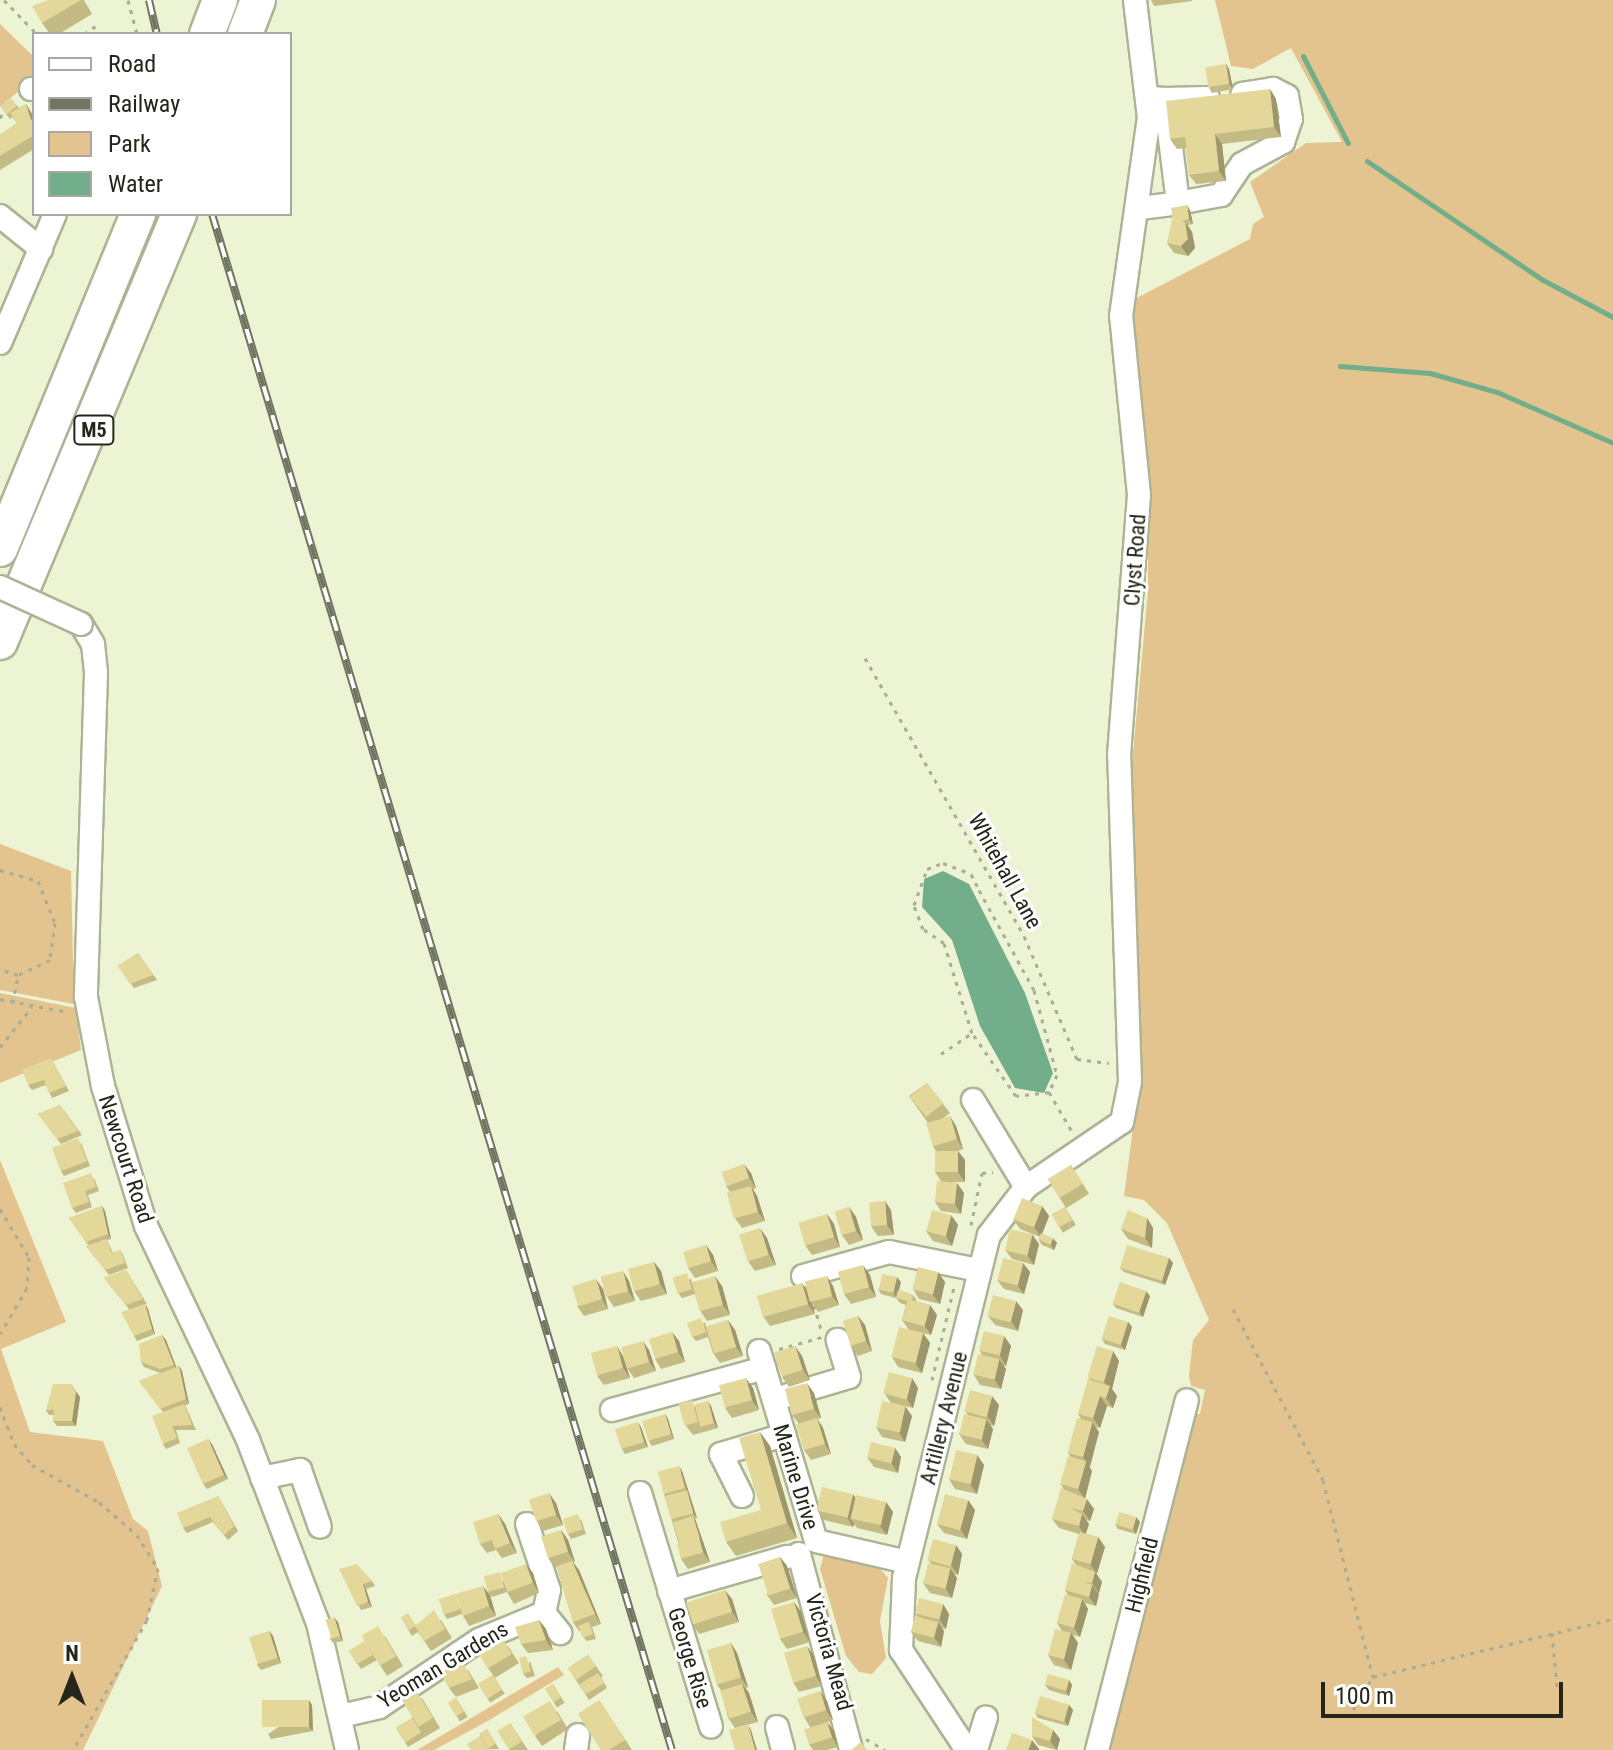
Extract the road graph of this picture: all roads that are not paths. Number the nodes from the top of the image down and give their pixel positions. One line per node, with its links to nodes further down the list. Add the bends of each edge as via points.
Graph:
1 (220, 0): 4 (highway)
2 (258, 0): 5 (highway)
3 (1135, 0): 6 (street, Clyst Road)
4 (208, 32)
5 (246, 32)
6 (1157, 98): 7 (street); 7 (street, via 1273,89 1290,104 1283,142 1242,164 1227,191); 8 (street, Clyst Road)
7 (1178, 203): 8 (street)
8 (1140, 208): 19 (street, Clyst Road, via 1121,316 1139,495 1119,755 1130,1061)
9 (0, 216): 13 (street)
10 (54, 216): 13 (street)
11 (137, 216): 15 (highway, M5)
12 (178, 216): 17 (highway, M5)
13 (41, 249): 14 (street)
14 (0, 343)
15 (0, 549)
16 (0, 587): 28 (street, Newcourt Road, bridge, via 81,624 93,644 82,1001 146,1226)
17 (0, 642)
18 (973, 1100): 20 (street)
19 (1122, 1122): 20 (street, Artillery Avenue)
20 (1026, 1187): 21 (street, Artillery Avenue, via 989,1235)
21 (978, 1270): 22 (street, via 889,1252); 34 (street, Artillery Avenue)
22 (804, 1275)
23 (831, 1338): 24 (street, via 849,1377)
24 (773, 1399): 26 (street, Marine Drive, via 761,1358); 27 (street, Marine Drive)
25 (1187, 1400): 46 (street, Highfield)
26 (612, 1410)
27 (784, 1435): 30 (street, via 721,1454); 33 (street, Marine Drive)
28 (262, 1478): 32 (street, via 300,1470); 38 (street, Newcourt Road, via 318,1623)
29 (640, 1493): 35 (street, George Rise)
30 (742, 1496)
31 (527, 1524): 36 (street, via 546,1579)
32 (320, 1527)
33 (808, 1548): 34 (street, Marine Drive); 35 (street, George Rise); 42 (street, Victoria Mead)
34 (908, 1562): 45 (street, Artillery Avenue, via 898,1606 901,1650 963,1744)
35 (669, 1591): 40 (street, George Rise)
36 (544, 1613): 37 (street); 38 (street, Yeoman Gardens, via 479,1640 379,1707)
37 (560, 1633)
38 (341, 1716): 43 (street, Newcourt Road)
39 (986, 1718): 45 (street)
40 (711, 1726)
41 (777, 1727): 44 (street)
42 (853, 1745)
43 (347, 1750)
44 (783, 1750)
45 (976, 1750)
46 (1097, 1750)

